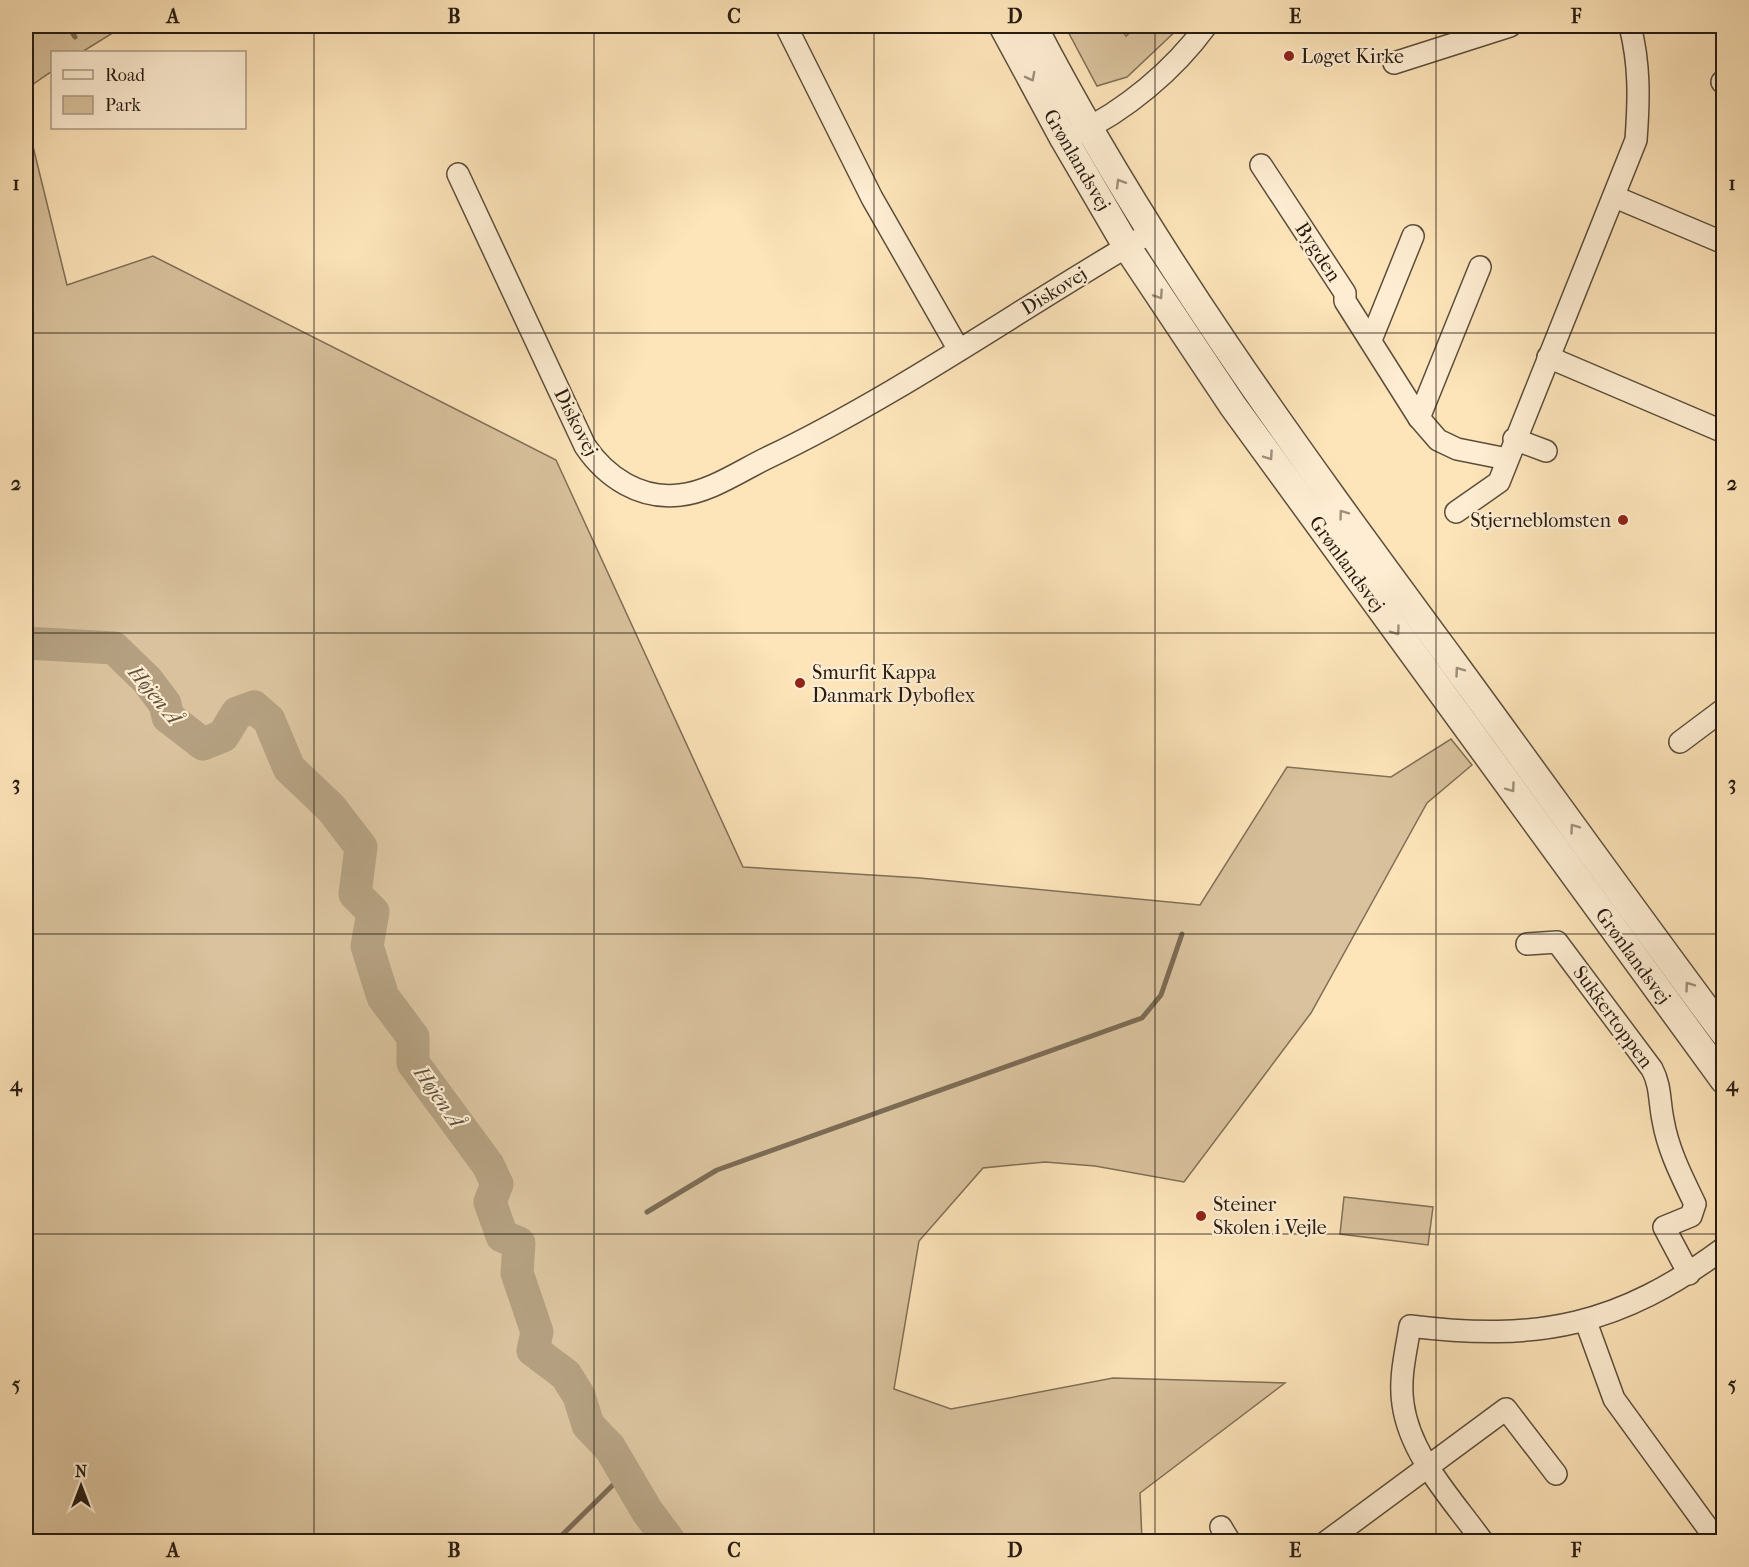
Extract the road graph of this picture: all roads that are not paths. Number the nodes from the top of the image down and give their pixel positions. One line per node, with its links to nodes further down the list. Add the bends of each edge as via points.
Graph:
1 (786, 26): 19 (street, via 872,198)
2 (1003, 26): 9 (street, Grønlandsvej, one-way to 9)
3 (1033, 26): 8 (street, Grønlandsvej)
4 (1206, 26): 8 (street, via 1165,71)
5 (1510, 26): 7 (street)
6 (1630, 26): 12 (street, via 1638,56 1640,93 1636,140)
7 (1394, 63)
8 (1088, 128): 9 (street); 13 (street, Grønlandsvej, one-way to 8)
9 (1064, 139): 16 (street, Grønlandsvej)
10 (1261, 165): 18 (street, Bygden)
11 (458, 174): 19 (street, Diskovej, via 585,446 609,476 644,492 660,496 701,490 798,443)
12 (1615, 197): 15 (street); 20 (street)
13 (1150, 233): 16 (street, Diskovej); 30 (street, Grønlandsvej, one-way to 13, via 1328,494)
14 (1413, 236): 18 (street)
15 (1724, 243)
16 (1127, 247): 19 (street, Diskovej); 31 (street, Grønlandsvej, one-way to 31, via 1300,500)
17 (1480, 267): 21 (street)
18 (1371, 339): 21 (street, Bygden)
19 (959, 350)
20 (1548, 357): 22 (street); 23 (street)
21 (1419, 418): 25 (street, Bygden, via 1438,440 1457,449)
22 (1724, 432)
23 (1514, 439): 24 (street); 25 (street)
24 (1546, 451)
25 (1507, 459): 26 (street, via 1499,482)
26 (1456, 512)
27 (1724, 709): 28 (street)
28 (1680, 742)
29 (1527, 944): 33 (street, Sukkertoppen, via 1557,942 1660,1084 1663,1120 1676,1165 1695,1204 1691,1216 1664,1227)
30 (1724, 1033)
31 (1724, 1080)
32 (1724, 1248): 33 (street)
33 (1689, 1274): 34 (street)
34 (1586, 1322): 35 (street, via 1467,1334 1410,1326 1402,1374 1403,1402 1409,1431); 39 (street, via 1614,1399)
35 (1428, 1465): 36 (street, via 1506,1409); 37 (street); 38 (street)
36 (1556, 1474)
37 (1326, 1542)
38 (1483, 1542)
39 (1718, 1542)

